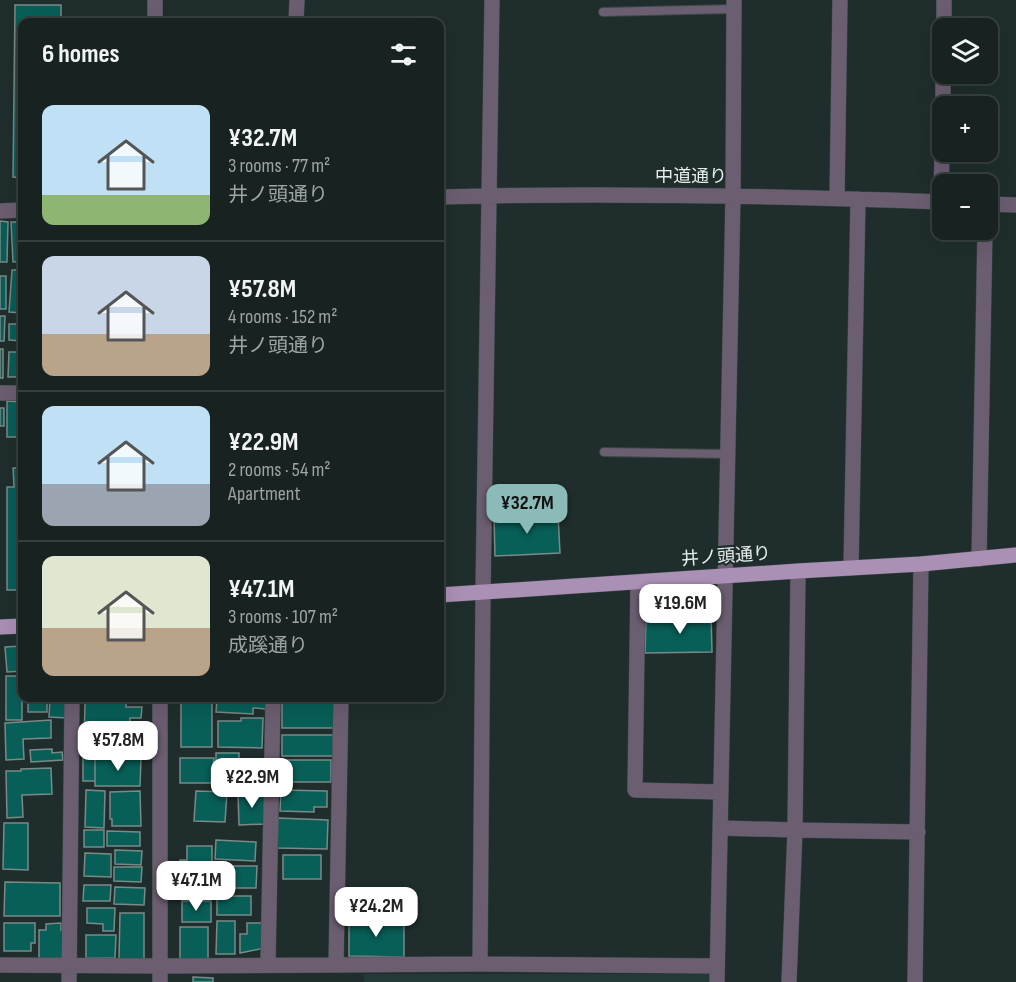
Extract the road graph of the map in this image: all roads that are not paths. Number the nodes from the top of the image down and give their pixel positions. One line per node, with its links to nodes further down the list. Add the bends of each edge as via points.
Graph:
1 (155, 0): 8 (street)
2 (297, 0): 9 (street)
3 (492, 0): 11 (street)
4 (840, 0): 14 (street)
5 (944, 0): 10 (street)
6 (734, 4): 7 (lane); 12 (street)
7 (603, 12)
8 (155, 18)
9 (296, 18)
10 (944, 18)
11 (489, 195): 12 (street, 中道通り); 13 (street, 中道通り); 33 (street)
12 (733, 196): 14 (street, 中道通り); 25 (street)
13 (444, 197)
14 (837, 198): 15 (street, 中道通り)
15 (858, 199): 16 (street, 中道通り); 29 (street)
16 (932, 202)
17 (998, 204): 18 (street)
18 (1016, 205)
19 (18, 210): 20 (street)
20 (0, 211)
21 (985, 240): 27 (street)
22 (0, 393): 23 (street)
23 (18, 393)
24 (604, 452): 25 (lane)
25 (728, 454): 31 (street)
26 (1016, 555): 27 (main road, 井ノ頭通り)
27 (979, 559): 28 (main road, 井ノ頭通り)
28 (921, 564): 29 (main road, 井ノ頭通り); 44 (street)
29 (851, 568): 30 (main road, 井ノ頭通り)
30 (798, 571): 31 (main road, 井ノ頭通り); 43 (street)
31 (725, 576): 32 (main road, 井ノ頭通り); 41 (street)
32 (638, 582): 33 (main road, 井ノ頭通り); 41 (street, via 635,790)
33 (483, 592): 34 (main road, 井ノ頭通り); 45 (street)
34 (444, 595)
35 (18, 626): 36 (main road)
36 (0, 627)
37 (72, 702): 47 (street)
38 (160, 702): 51 (street)
39 (273, 702): 48 (street)
40 (341, 702): 49 (street)
41 (720, 792): 42 (street)
42 (720, 828): 43 (street); 50 (street)
43 (795, 831): 44 (street); 54 (street)
44 (918, 832): 55 (street)
45 (480, 964): 49 (street); 50 (street)
46 (0, 965): 47 (street)
47 (70, 965): 51 (street); 52 (street)
48 (268, 965): 49 (street); 51 (street)
49 (336, 965)
50 (717, 966): 53 (street)
51 (160, 974)
52 (69, 982)
53 (717, 982)
54 (789, 982)
55 (915, 982)

